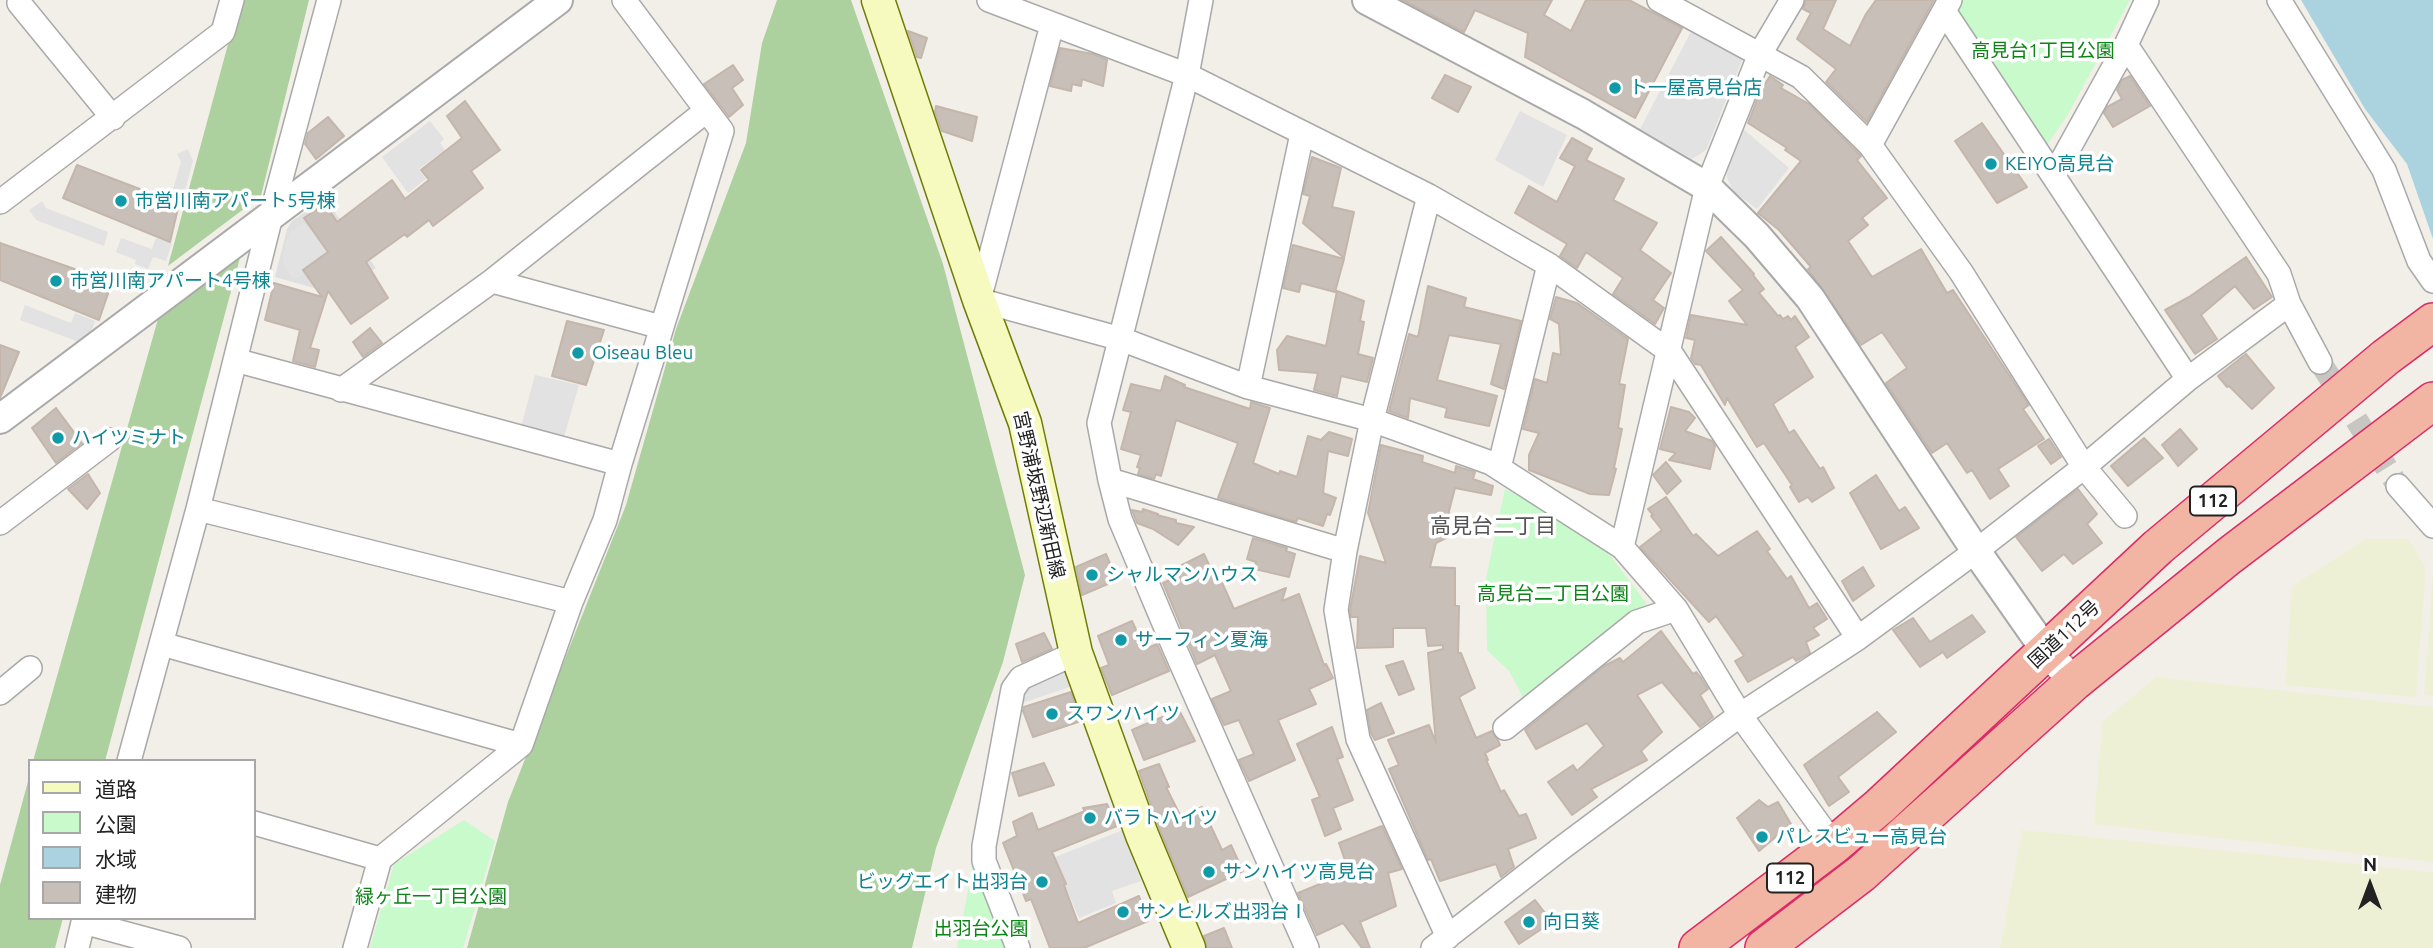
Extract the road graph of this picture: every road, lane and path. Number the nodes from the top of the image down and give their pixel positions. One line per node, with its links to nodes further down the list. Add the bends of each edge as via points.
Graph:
1 (231, 0): 21 (street, via 223,32)
2 (329, 0): 28 (street)
3 (558, 0): 28 (street)
4 (624, 0): 20 (street)
5 (878, 0): 32 (main road, 宮野浦坂野辺新田線)
6 (989, 0): 16 (street)
7 (1201, 0): 19 (street)
8 (1367, 0): 25 (street, via 1583,114)
9 (1659, 0): 18 (street)
10 (1792, 0): 18 (street)
11 (2147, 0): 17 (street)
12 (2279, 0): 31 (street, via 2384,170 2419,261)
13 (1947, 5): 23 (street); 24 (street)
14 (26, 9): 15 (street); 21 (street)
15 (0, 10)
16 (1052, 25): 19 (street); 32 (street)
17 (2126, 45): 24 (street); 33 (street, via 2279,274)
18 (1760, 54): 23 (street, via 1801,77); 25 (street)
19 (1187, 75): 22 (street); 36 (street)
20 (706, 111): 30 (street); 35 (street, via 722,131)
21 (113, 118): 26 (street)
22 (1302, 134): 27 (street); 41 (street)
23 (1870, 145): 48 (street, via 1961,272)
24 (2054, 175): 40 (street)
25 (1707, 187): 37 (street); 58 (street, via 1810,298)
26 (2, 195)
27 (1429, 196): 29 (street); 45 (street)
28 (271, 216): 38 (street); 44 (street)
29 (1549, 265): 37 (street); 49 (street)
30 (492, 281): 35 (street); 42 (street)
31 (2433, 281)
32 (979, 300): 36 (street); 64 (main road, 宮野浦坂野辺新田線, via 1025,424)
33 (2289, 304): 39 (street); 40 (street)
34 (2433, 322): 63 (highway, 国道112号 / 112, via 2158,547)
35 (661, 327): 47 (street)
36 (1121, 339): 41 (street); 50 (street, via 1100,422)
37 (1670, 352): 56 (street); 61 (street)
38 (235, 360): 42 (street); 52 (street)
39 (2320, 362)
40 (2188, 379): 48 (street)
41 (1248, 387): 45 (street)
42 (341, 390): 47 (street)
43 (2426, 406): 66 (highway, 112, via 2229,556)
44 (0, 419)
45 (1372, 420): 49 (street); 57 (street)
46 (109, 440): 54 (street)
47 (620, 464): 59 (street, via 605,520)
48 (2084, 467): 53 (street); 58 (street)
49 (1499, 468): 56 (street)
50 (1110, 480): 57 (street); 82 (street, via 1120,519)
51 (2398, 486): 55 (street)
52 (198, 509): 59 (street); 62 (street)
53 (2125, 516)
54 (0, 523)
55 (2433, 526)
56 (1622, 547): 60 (street)
57 (1345, 551): 76 (street, via 1336,610 1358,738)
58 (1976, 551): 61 (street); 63 (street)
59 (571, 602): 70 (street)
60 (1676, 608): 68 (street); 69 (street, via 1637,622)
61 (1858, 638): 68 (street)
62 (162, 644): 70 (street); 71 (street)
63 (2046, 651): 66 (street); 73 (highway, 国道112号 / 112)
64 (1076, 653): 80 (street, via 1021,678 1013,689 984,861); 81 (main road, 宮野浦坂野辺新田線)
65 (30, 668): 67 (street)
66 (2074, 682): 84 (highway, 112, via 1862,873)
67 (3, 683)
68 (1740, 715): 73 (street); 76 (street)
69 (1505, 728)
70 (521, 745): 74 (street)
71 (130, 759)
72 (256, 824): 74 (street)
73 (1834, 845): 83 (highway, 国道112号 / 112)
74 (380, 859): 79 (street)
75 (84, 920): 77 (street); 78 (street)
76 (1441, 942)
77 (77, 948)
78 (179, 948)
79 (355, 948)
80 (1018, 948)
81 (1189, 948)
82 (1307, 948)
83 (1698, 948)
84 (1764, 948)

